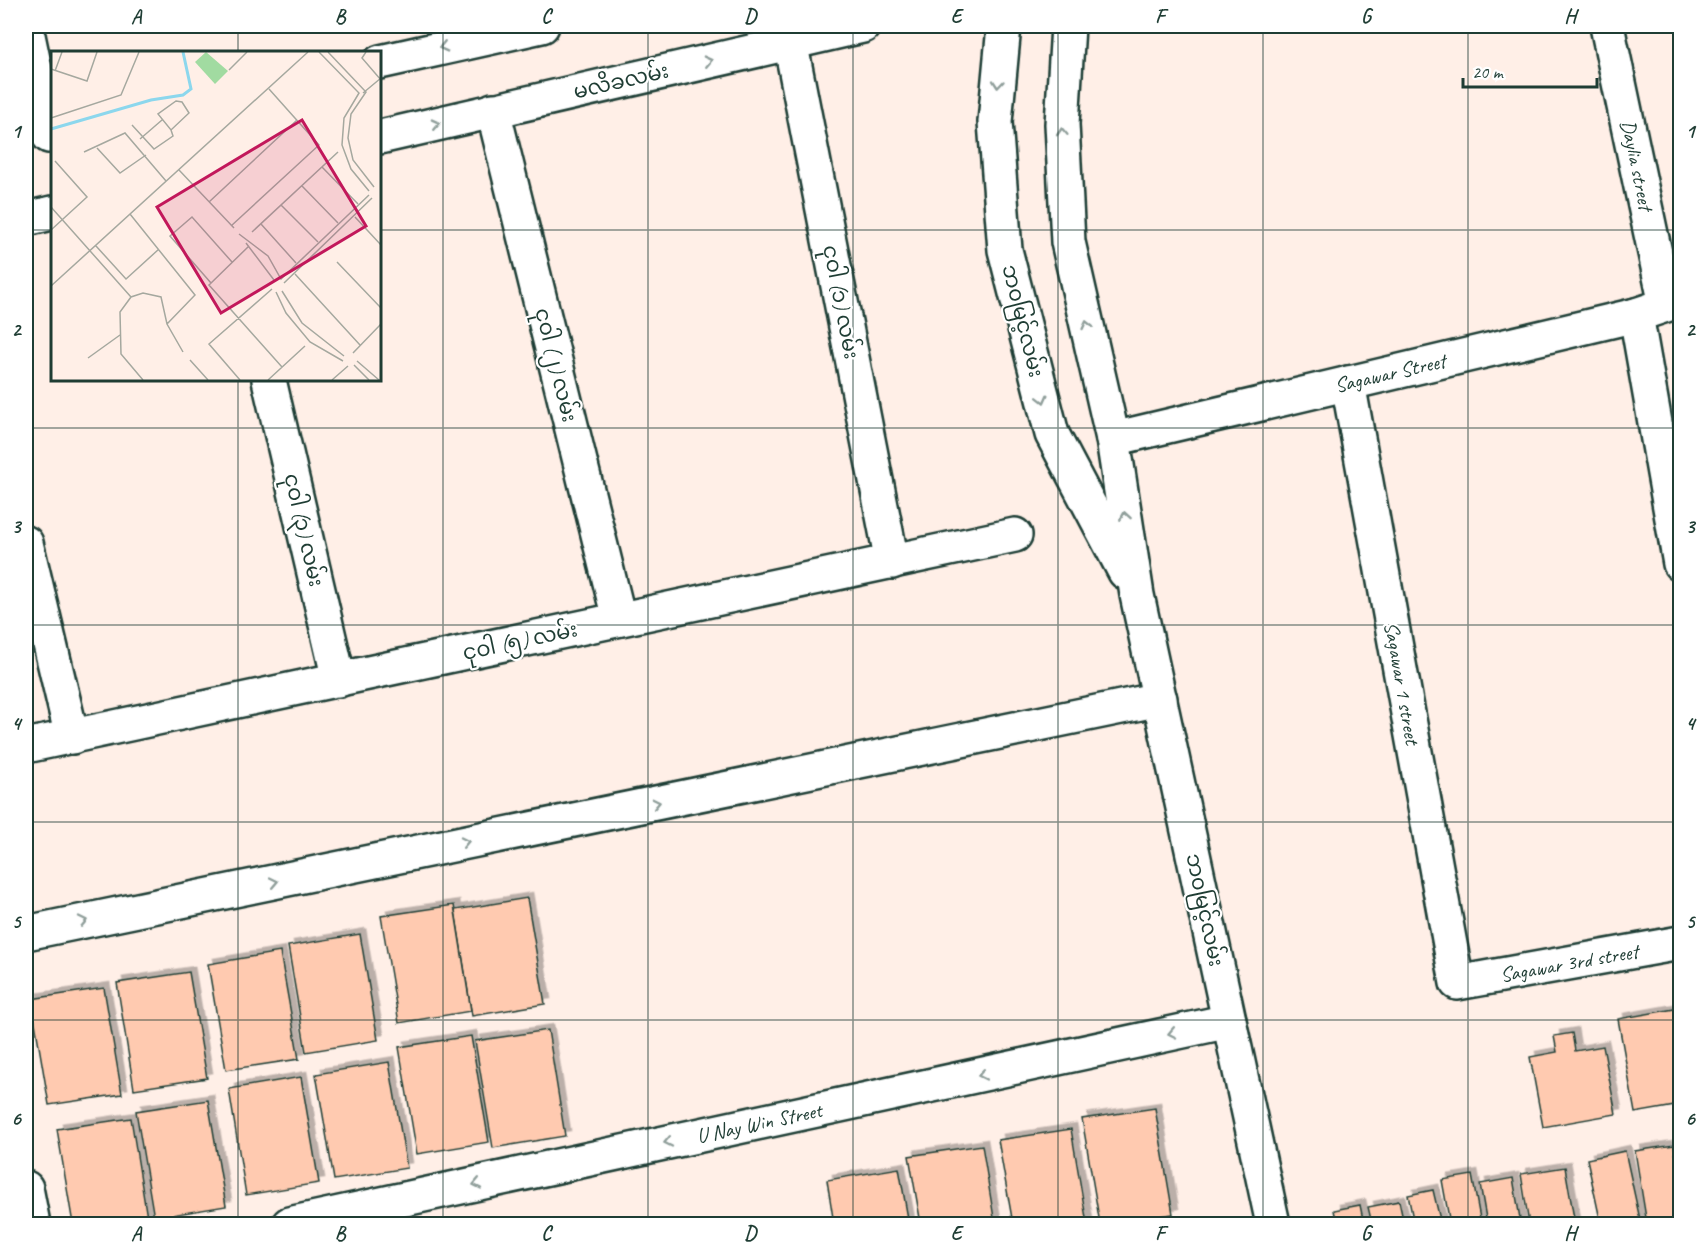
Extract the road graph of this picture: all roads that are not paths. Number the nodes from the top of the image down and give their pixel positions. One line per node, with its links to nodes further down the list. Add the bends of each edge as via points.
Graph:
1 (26, 26): 10 (street)
2 (542, 26): 8 (street, one-way to 8)
3 (863, 26): 7 (street, မလိခလမ်း)
4 (1004, 26): 22 (street, ဘ၀မြင့်လမ်း, one-way to 22, via 995,122 1005,250 1052,434)
5 (1068, 26): 17 (street, ဘ၀မြင့်လမ်း, one-way to 5, via 1068,242 1062,124)
6 (1607, 26): 14 (street, Daylia street)
7 (790, 41): 9 (street, မလိခလမ်း, one-way to 7); 20 (street, ငုဝါ (၁) လမ်း)
8 (381, 62)
9 (493, 110): 11 (street, မလိခလမ်း, one-way to 9); 23 (street, ငုဝါ (၂) လမ်း)
10 (42, 137)
11 (381, 137)
12 (51, 213): 13 (street)
13 (26, 219)
14 (1651, 310): 16 (street, Sagawar Street); 21 (street, Daylia street)
15 (269, 381): 24 (street, ငုဝါ (၃) လမ်း)
16 (1348, 383): 17 (street, Sagawar Street); 30 (street, Sagawar 1 street)
17 (1113, 439): 22 (street, ဘ၀မြင့်လမ်း, one-way to 17)
18 (1015, 535): 20 (street, ငုဝါ (၅) လမ်း)
19 (26, 543): 26 (street)
20 (892, 562): 23 (street, ငုဝါ (၅) လမ်း)
21 (1680, 564)
22 (1137, 595): 25 (street, ဘ၀မြင့်လမ်း)
23 (619, 619): 24 (street, ငုဝါ (၅) လမ်း)
24 (339, 680): 26 (street, ငုဝါ (၅) လမ်း)
25 (1160, 699): 28 (street, one-way to 25); 31 (street, ဘ၀မြင့်လမ်း)
26 (72, 737): 27 (street, ငုဝါ (၅) လမ်း)
27 (26, 746)
28 (26, 933)
29 (1680, 943): 30 (street, Sagawar 3rd street)
30 (1457, 983)
31 (1229, 1021): 34 (street, U Nay Win Street, one-way to 34); 35 (street, ဘ၀မြင့်လမ်း)
32 (26, 1188): 33 (street)
33 (33, 1224)
34 (289, 1224)
35 (1273, 1224)

